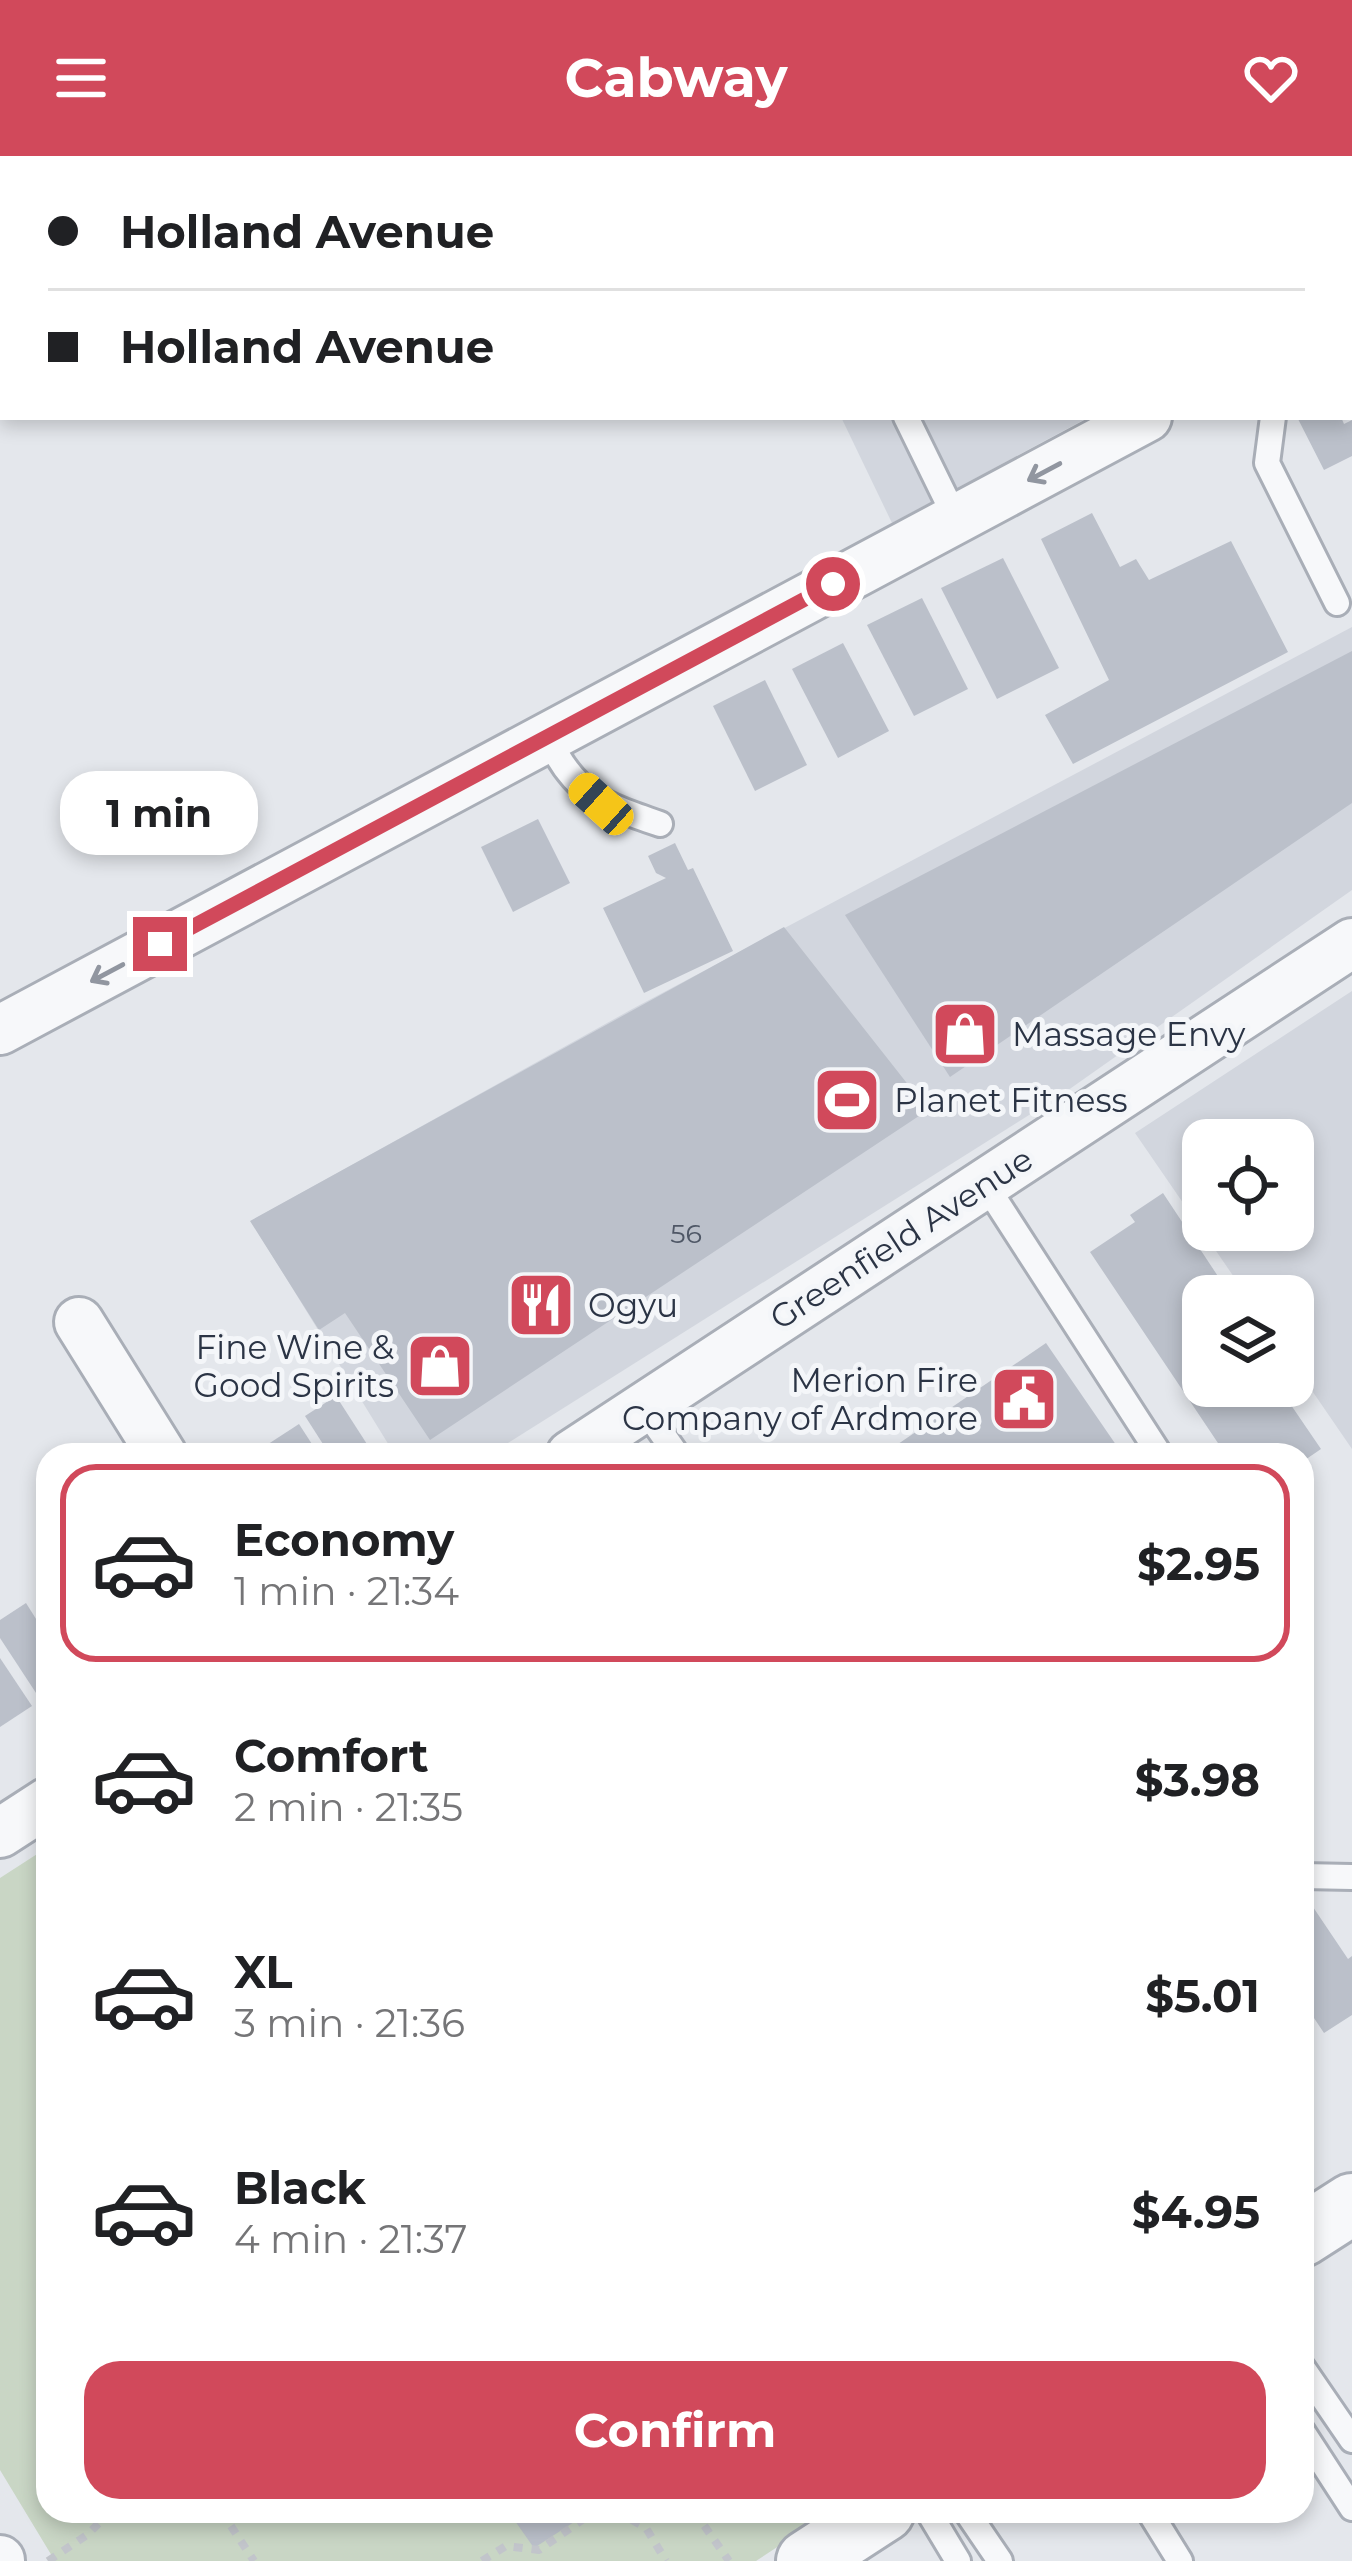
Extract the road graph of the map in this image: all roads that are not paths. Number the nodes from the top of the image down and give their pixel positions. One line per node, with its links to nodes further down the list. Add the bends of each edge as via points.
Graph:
1 (907, 420): 4 (lane)
2 (1141, 420): 4 (street, one-way to 4)
3 (1274, 420): 5 (lane, via 1268,464)
4 (956, 519): 6 (street)
5 (1337, 603)
6 (548, 737): 7 (lane, via 562,768 601,804); 9 (street, one-way to 9)
7 (660, 824)
8 (1352, 943): 10 (street, Greenfield Avenue)
9 (0, 1030)
10 (985, 1184): 12 (street, Greenfield Avenue); 16 (lane)
11 (79, 1322): 13 (street)
12 (644, 1408): 14 (street, Greenfield Avenue); 15 (lane)
13 (155, 1443)
14 (592, 1443)
15 (669, 1443)
16 (1152, 1443)
17 (36, 1810): 18 (street)
18 (0, 1833)
19 (1314, 1876): 20 (lane)
20 (1352, 1877)
21 (1314, 2385): 22 (lane)
22 (1352, 2440)
23 (1314, 2449): 24 (lane)
24 (1352, 2508)
25 (866, 2523): 29 (street)
26 (935, 2523): 30 (lane)
27 (975, 2523): 31 (lane)
28 (1156, 2523): 32 (lane)
29 (807, 2561)
30 (958, 2561)
31 (1000, 2561)
32 (1180, 2561)

